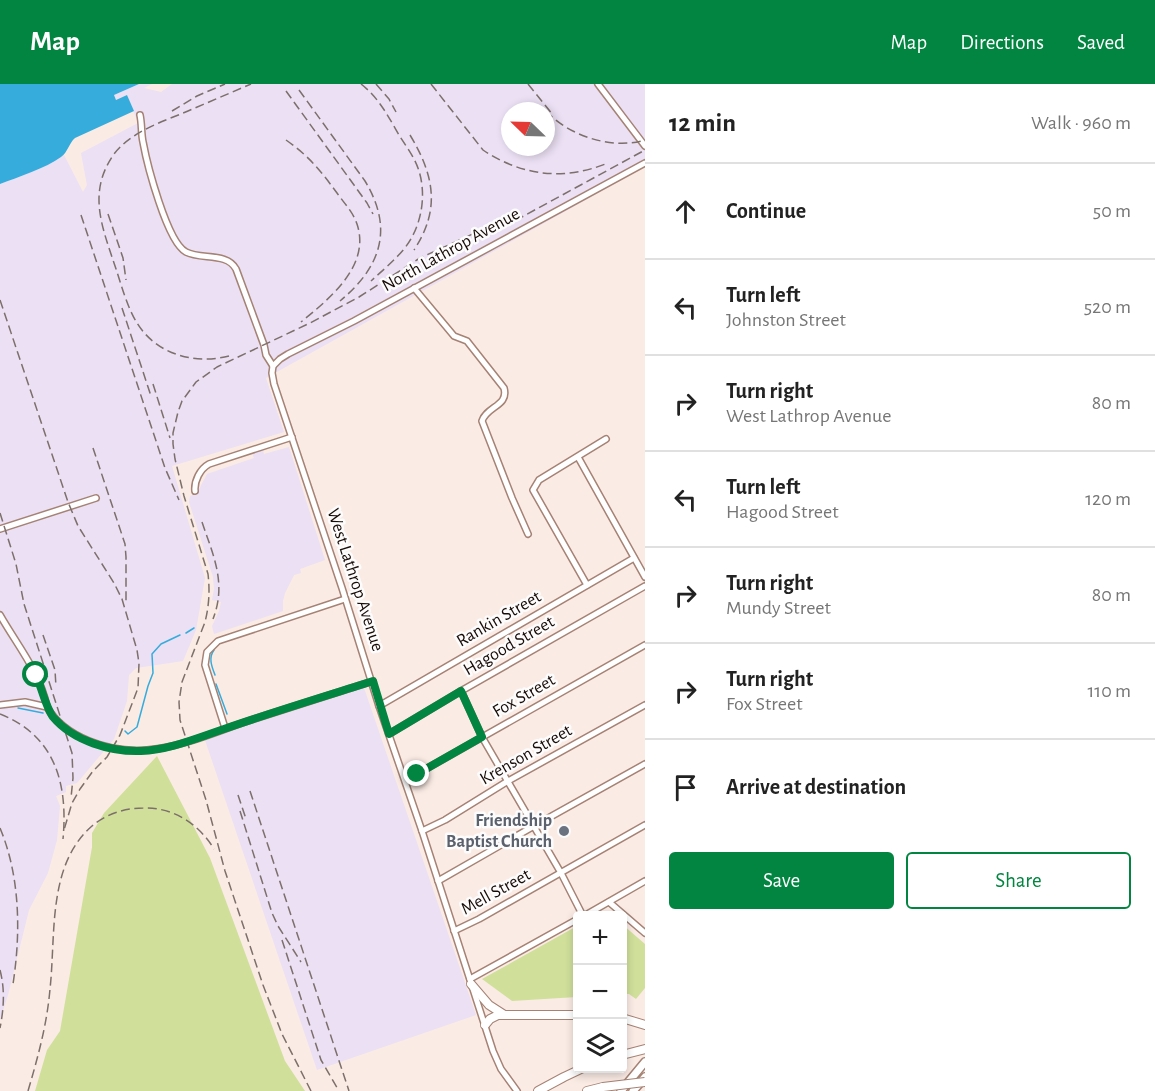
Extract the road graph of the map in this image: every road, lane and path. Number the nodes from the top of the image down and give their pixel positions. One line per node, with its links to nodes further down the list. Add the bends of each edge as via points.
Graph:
1 (598, 84): 3 (street)
2 (140, 115): 6 (street, West Lathrop Avenue, via 148,168 172,237 186,252 234,264)
3 (645, 146)
4 (645, 163): 5 (street, North Lathrop Avenue)
5 (414, 288): 6 (street, North Lathrop Avenue, via 288,354); 13 (street, via 454,336 467,341 504,388 503,401 482,421)
6 (273, 366): 7 (street, West Lathrop Avenue, via 274,384)
7 (292, 437): 10 (street, via 209,464 202,469); 18 (street, West Lathrop Avenue)
8 (606, 439): 9 (street)
9 (578, 457): 14 (street); 16 (street, via 540,480 533,490)
10 (195, 491)
11 (96, 498): 12 (street)
12 (0, 529)
13 (528, 534)
14 (634, 558): 15 (street); 16 (street, Rankin Street)
15 (645, 577)
16 (587, 585): 24 (street, Rankin Street)
17 (645, 586): 22 (street, Hagood Street)
18 (345, 599): 21 (street, West Lathrop Avenue); 27 (street, via 211,646 205,665)
19 (0, 615): 26 (street, via 38,678)
20 (645, 645): 29 (street, Fox Street)
21 (373, 681): 24 (street, West Lathrop Avenue); 27 (street)
22 (461, 691): 28 (street, Hagood Street); 29 (street)
23 (0, 705): 26 (street, via 25,702)
24 (379, 705): 28 (street, West Lathrop Avenue)
25 (645, 705): 32 (street, Krenson Street)
26 (47, 707): 27 (street, via 64,726 113,749 144,751 174,746)
27 (225, 728)
28 (389, 734): 35 (street, West Lathrop Avenue)
29 (482, 737): 31 (street, Fox Street); 32 (street)
30 (645, 764): 34 (street)
31 (417, 774)
32 (508, 781): 34 (street); 35 (street, Krenson Street)
33 (645, 825): 36 (street, Mell Street)
34 (534, 826): 36 (street); 37 (street)
35 (422, 831): 37 (street, West Lathrop Avenue)
36 (561, 873): 40 (street); 43 (street, Mell Street)
37 (438, 881): 43 (street, West Lathrop Avenue)
38 (645, 881): 39 (street)
39 (609, 902): 41 (street); 44 (street)
40 (581, 911)
41 (591, 911)
42 (573, 922): 45 (street)
43 (454, 931): 45 (street, West Lathrop Avenue)
44 (645, 933)
45 (470, 982): 46 (highway, via 489,1005); 49 (street, West Lathrop Avenue)
46 (508, 1015): 47 (highway); 49 (highway, via 493,1017)
47 (573, 1015)
48 (625, 1019): 50 (highway)
49 (485, 1025): 57 (street, West Lathrop Avenue, via 501,1069)
50 (645, 1025)
51 (645, 1049): 52 (highway)
52 (627, 1054)
53 (645, 1062): 60 (main road)
54 (573, 1073): 58 (highway)
55 (645, 1077): 61 (main road)
56 (645, 1082): 59 (highway, bridge)
57 (517, 1091)
58 (538, 1091)
59 (586, 1091)
60 (621, 1091)
61 (633, 1091)

